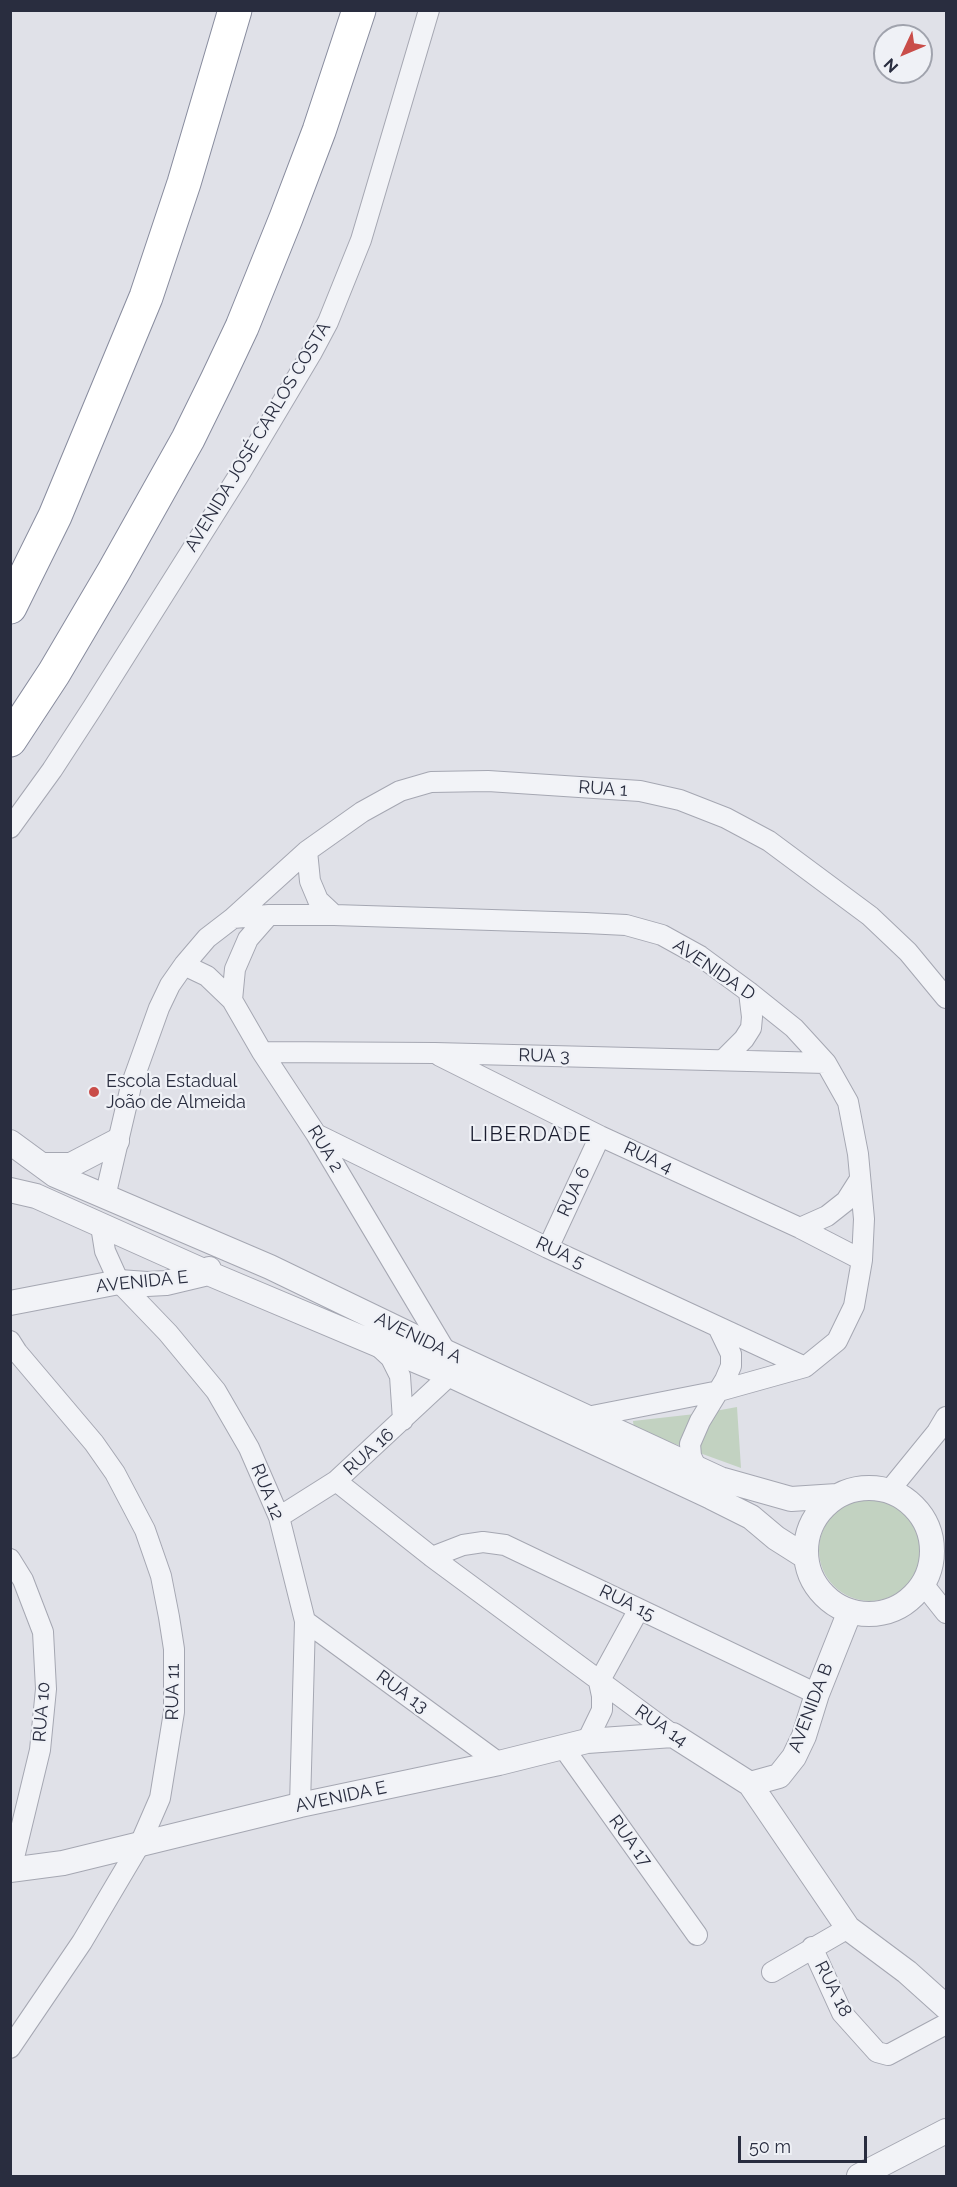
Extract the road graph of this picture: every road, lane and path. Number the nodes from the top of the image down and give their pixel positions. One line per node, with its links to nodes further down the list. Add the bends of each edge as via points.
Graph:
1 (235, 10): 4 (highway, via 146,297 55,516)
2 (360, 10): 5 (highway, via 286,218 217,380 119,562)
3 (429, 10): 6 (street, AVENIDA JOSÉ CARLOS COSTA, via 361,240 328,322 239,475 93,707)
4 (10, 607)
5 (10, 740)
6 (10, 828)
7 (307, 851): 9 (street, via 314,891); 10 (street, RUA 1); 13 (street, RUA 1, via 380,801 400,790 431,782 488,781 640,791 680,800 769,841 820,878 870,916 908,952)
8 (269, 915): 9 (street, AVENIDA D); 10 (street, AVENIDA D); 14 (street, via 248,939 235,969)
9 (334, 915): 12 (street, AVENIDA D, via 626,925 662,935 700,956)
10 (233, 918): 11 (street, via 207,938)
11 (184, 965): 14 (street, RUA 2, via 207,976); 21 (street, via 159,1008 131,1086)
12 (749, 992): 17 (street, via 751,1028); 18 (street, AVENIDA D, via 794,1028)
13 (946, 998)
14 (232, 1000): 15 (street, RUA 2)
15 (262, 1052): 16 (street, RUA 3); 19 (street, RUA 2)
16 (435, 1053): 17 (street, RUA 3); 20 (street, RUA 4)
17 (723, 1060): 18 (street, RUA 3)
18 (826, 1063): 24 (street, AVENIDA D, via 848,1102)
19 (316, 1134): 30 (street, RUA 5); 38 (street, RUA 2)
20 (600, 1136): 28 (street, RUA 4); 30 (street, RUA 6)
21 (117, 1141): 23 (street, via 71,1165); 26 (street)
22 (10, 1142): 23 (street, AVENIDA A)
23 (42, 1165): 26 (street, AVENIDA A, via 55,1175)
24 (860, 1179): 28 (street, via 834,1211); 31 (street, AVENIDA D, via 864,1219)
25 (10, 1190): 27 (street, AVENIDA A, via 36,1196)
26 (105, 1197): 29 (street, AVENIDA A)
27 (100, 1226): 32 (street, AVENIDA A); 33 (street, RUA 12, via 105,1251)
28 (800, 1228): 31 (street, RUA 4)
29 (216, 1244): 32 (street, AVENIDA E); 38 (street, AVENIDA A, via 270,1267)
30 (548, 1248): 35 (street, RUA 5)
31 (862, 1260): 39 (street, AVENIDA D, via 854,1306 837,1341)
32 (208, 1273): 33 (street, AVENIDA E, via 166,1283); 37 (street, AVENIDA A)
33 (119, 1282): 34 (street, AVENIDA E); 48 (street, RUA 12, via 216,1391 249,1448)
34 (10, 1303)
35 (718, 1327): 39 (street, RUA 5); 40 (street, via 731,1354 731,1366)
36 (10, 1341): 65 (street, RUA 11, via 115,1473 146,1530 161,1576 174,1649 174,1712 160,1798)
37 (375, 1344): 38 (street, AVENIDA A); 43 (street, via 391,1358 400,1376)
38 (448, 1364): 42 (street, AVENIDA A); 43 (street, RUA 16); 50 (street, AVENIDA A, via 751,1517)
39 (805, 1367): 40 (street, AVENIDA D)
40 (719, 1390): 42 (street, AVENIDA D); 44 (street, via 690,1444)
41 (946, 1417): 46 (street)
42 (587, 1418): 44 (street, AVENIDA A)
43 (403, 1420): 45 (street, RUA 16)
44 (697, 1469): 47 (street, AVENIDA A, via 791,1499)
45 (336, 1481): 48 (street, RUA 16); 49 (street, RUA 14)
46 (889, 1491): 47 (street, via 867,1487); 52 (street, via 917,1510 927,1527 932,1546)
47 (837, 1496): 50 (street, via 822,1507 812,1522 806,1539)
48 (279, 1517): 56 (street, RUA 12)
49 (432, 1557): 53 (street, RUA 15, via 463,1545 505,1545); 57 (street, RUA 14)
50 (806, 1557): 54 (street, via 810,1576 821,1592)
51 (10, 1559): 66 (street, RUA 10, via 23,1580 43,1632 46,1689 40,1750)
52 (923, 1584): 54 (street, via 893,1610 874,1614); 55 (street)
53 (639, 1609): 57 (street); 58 (street, RUA 15)
54 (850, 1611): 58 (street, AVENIDA B)
55 (946, 1613)
56 (305, 1622): 62 (street, RUA 13); 64 (street, RUA 12)
57 (599, 1682): 59 (street, RUA 14); 60 (street, via 602,1710)
58 (817, 1694): 63 (street, AVENIDA B, via 794,1757 779,1776)
59 (673, 1735): 60 (street, AVENIDA E); 63 (street, RUA 14)
60 (587, 1741): 61 (street, AVENIDA E)
61 (563, 1747): 62 (street, AVENIDA E); 68 (street, RUA 17)
62 (500, 1763): 64 (street, AVENIDA E)
63 (750, 1784): 67 (street, RUA 14)
64 (300, 1805): 65 (street, AVENIDA E)
65 (140, 1844): 66 (street, AVENIDA E, via 63,1863); 73 (street, RUA 11, via 82,1941)
66 (11, 1870)
67 (848, 1928): 69 (street); 71 (street, RUA 14, via 908,1972)
68 (697, 1935)
69 (812, 1947): 70 (street); 72 (street, RUA 18, via 842,2013 877,2052 888,2055)
70 (772, 1972)
71 (946, 2007)
72 (946, 2024)
73 (10, 2048)
74 (946, 2131): 75 (street)
75 (860, 2176)

